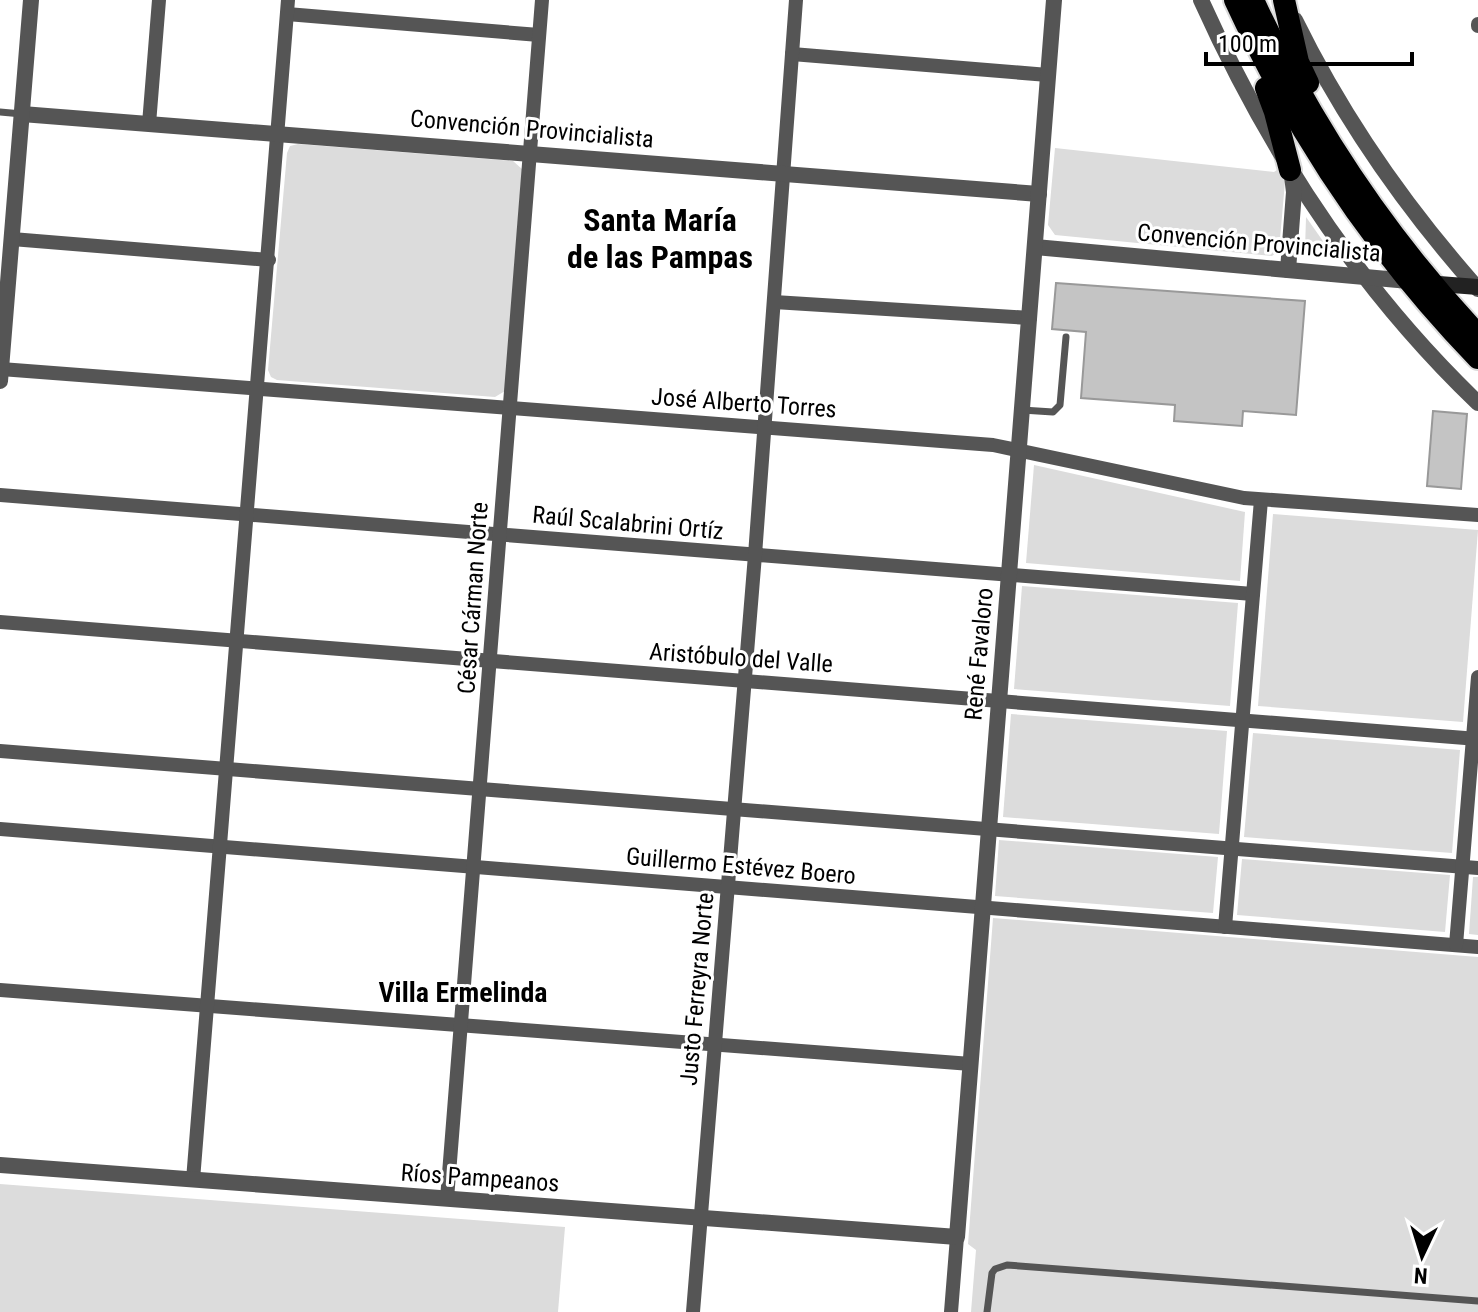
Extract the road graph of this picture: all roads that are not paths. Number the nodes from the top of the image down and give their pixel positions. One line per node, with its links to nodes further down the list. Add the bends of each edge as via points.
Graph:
1 (31, 0): 16 (street)
2 (159, 0): 17 (street)
3 (542, 0): 12 (street, César Cárman Norte)
4 (796, 0): 13 (street, Justo Ferreyra Norte)
5 (1054, 0): 14 (street, René Favaloro)
6 (1201, 0): 20 (street)
7 (1225, 0): 20 (highway, via 1273,106)
8 (1235, 0): 29 (highway, via 1310,142)
9 (1253, 0): 23 (highway, via 1311,113)
10 (1285, 0): 23 (highway, via 1302,72 1362,172); 31 (street, via 1373,153)
11 (288, 7): 12 (street); 18 (street)
12 (539, 35): 19 (street, César Cárman Norte)
13 (792, 54): 14 (street); 21 (street, Justo Ferreyra Norte)
14 (1048, 75): 22 (street, René Favaloro)
15 (0, 112): 16 (lane)
16 (22, 114): 17 (street, Convención Provincialista); 24 (street)
17 (149, 124): 18 (street, Convención Provincialista)
18 (279, 134): 19 (street, Convención Provincialista); 26 (street)
19 (530, 153): 21 (street, Convención Provincialista); 40 (street, César Cárman Norte)
20 (1290, 170): 27 (street, via 1294,192); 28 (street)
21 (784, 173): 22 (street, Convención Provincialista); 32 (street, Justo Ferreyra Norte)
22 (1039, 194): 25 (street, René Favaloro)
23 (1385, 224): 30 (highway)
24 (12, 239): 26 (street); 36 (street)
25 (1035, 247): 27 (street, Convención Provincialista); 33 (street, René Favaloro)
26 (269, 260): 38 (street)
27 (1288, 270): 28 (street, Convención Provincialista)
28 (1367, 277): 29 (street, Convención Provincialista); 39 (street)
29 (1409, 281): 30 (main road, Convención Provincialista); 35 (highway)
30 (1433, 283): 31 (main road, Convención Provincialista); 35 (highway)
31 (1477, 288)
32 (774, 302): 33 (street); 42 (street, Justo Ferreyra Norte)
33 (1030, 318): 41 (street, René Favaloro)
34 (1066, 337): 41 (lane, via 1059,408)
35 (1476, 351)
36 (0, 369): 37 (street); 38 (street, José Alberto Torres)
37 (0, 381)
38 (258, 388): 40 (street, José Alberto Torres); 46 (street)
39 (1478, 403)
40 (510, 408): 42 (street, José Alberto Torres); 48 (street, César Cárman Norte)
41 (1022, 410): 43 (street, René Favaloro)
42 (765, 427): 43 (street, José Alberto Torres); 49 (street, Justo Ferreyra Norte)
43 (1020, 449): 45 (street, José Alberto Torres); 50 (street, René Favaloro)
44 (0, 495): 46 (street, Raúl Scalabrini Ortíz)
45 (1261, 500): 47 (street, José Alberto Torres); 51 (street)
46 (248, 515): 48 (street, Raúl Scalabrini Ortíz); 53 (street)
47 (1478, 515)
48 (500, 535): 49 (street, Raúl Scalabrini Ortíz); 54 (street, César Cárman Norte)
49 (755, 555): 50 (street, Raúl Scalabrini Ortíz); 56 (street, Justo Ferreyra Norte)
50 (1010, 575): 51 (street, Raúl Scalabrini Ortíz); 57 (street, René Favaloro)
51 (1253, 594): 58 (street)
52 (0, 622): 53 (street, Aristóbulo del Valle)
53 (237, 641): 54 (street, Aristóbulo del Valle); 61 (street)
54 (490, 661): 56 (street, Aristóbulo del Valle); 62 (street, César Cárman Norte)
55 (1478, 677): 59 (street)
56 (745, 681): 57 (street, Aristóbulo del Valle); 63 (street, Justo Ferreyra Norte)
57 (999, 701): 58 (street, Aristóbulo del Valle); 65 (street, René Favaloro)
58 (1242, 720): 59 (street, Aristóbulo del Valle); 67 (street)
59 (1476, 738): 69 (street)
60 (0, 751): 61 (street)
61 (227, 769): 62 (street); 66 (street)
62 (480, 789): 63 (street); 68 (street, César Cárman Norte)
63 (734, 809): 65 (street); 71 (street, Justo Ferreyra Norte)
64 (0, 829): 66 (street, Guillermo Estévez Boero)
65 (989, 829): 67 (street); 72 (street, René Favaloro)
66 (221, 847): 68 (street, Guillermo Estévez Boero); 77 (street)
67 (1232, 849): 69 (street); 73 (street)
68 (474, 867): 71 (street, Guillermo Estévez Boero); 78 (street, César Cárman Norte)
69 (1462, 867): 70 (street); 74 (street)
70 (1478, 868)
71 (728, 887): 72 (street, Guillermo Estévez Boero); 79 (street, Justo Ferreyra Norte)
72 (983, 908): 73 (street, Guillermo Estévez Boero); 80 (street, René Favaloro)
73 (1225, 927): 74 (street, Guillermo Estévez Boero)
74 (1456, 945): 75 (street, Guillermo Estévez Boero)
75 (1478, 947)
76 (0, 990): 77 (street)
77 (207, 1006): 78 (street); 82 (street)
78 (461, 1025): 79 (street); 83 (street, César Cárman Norte)
79 (715, 1045): 80 (street); 84 (street, Justo Ferreyra Norte)
80 (971, 1064): 85 (street, René Favaloro)
81 (0, 1165): 82 (street, Ríos Pampeanos)
82 (193, 1180): 83 (street, Ríos Pampeanos)
83 (447, 1199): 84 (street, Ríos Pampeanos)
84 (700, 1218): 85 (street, Ríos Pampeanos); 87 (street, Justo Ferreyra Norte)
85 (957, 1237): 88 (street, René Favaloro)
86 (1478, 1301): 89 (lane, via 1007,1265 992,1273)
87 (693, 1312)
88 (951, 1312)
89 (987, 1312)

